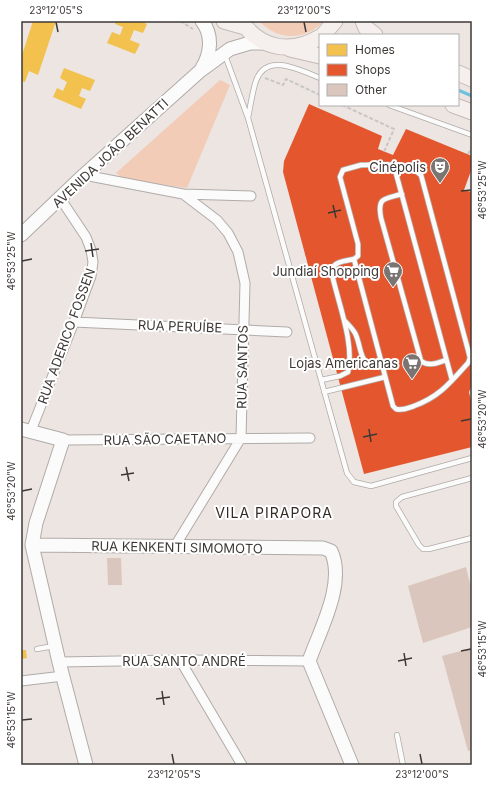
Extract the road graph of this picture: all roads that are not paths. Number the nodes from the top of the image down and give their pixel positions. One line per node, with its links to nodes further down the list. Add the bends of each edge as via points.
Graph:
1 (202, 21): 12 (street, AVENIDA JOÃO BENATTI, via 209,38 209,52)
2 (224, 21): 5 (main road)
3 (335, 21): 6 (main road)
4 (363, 21): 7 (main road, via 366,28)
5 (244, 24): 9 (main road, via 255,36)
6 (324, 34)
7 (374, 34)
8 (319, 38): 9 (main road, via 294,47)
9 (273, 45): 10 (street, AVENIDA JOÃO BENATTI, via 243,44); 11 (main road)
10 (224, 53): 12 (street, AVENIDA JOÃO BENATTI); 19 (lane)
11 (319, 56)
12 (200, 71): 22 (street, AVENIDA JOÃO BENATTI)
13 (459, 73): 15 (main road)
14 (319, 78): 19 (lane, via 292,67 279,65 262,70 258,75)
15 (472, 79)
16 (392, 106): 20 (lane)
17 (456, 106): 18 (main road)
18 (472, 112)
19 (248, 118): 36 (lane)
20 (472, 135)
21 (394, 166): 24 (lane); 28 (lane, via 361,165 347,168 340,173 358,244 358,256); 37 (lane, via 405,166 418,172 428,198 468,350 468,363)
22 (84, 175): 23 (street); 26 (street, AVENIDA JOÃO BENATTI)
23 (183, 194): 25 (street); 31 (street, RUA SANTOS, via 217,220 228,233 238,252 245,283)
24 (402, 194): 33 (lane); 33 (lane, via 384,199 379,206 406,309 420,361 431,364)
25 (251, 196)
26 (60, 198): 27 (street, AVENIDA JOÃO BENATTI); 30 (street, RUA ADERICO FOSSEN, via 86,237 93,262 91,276)
27 (21, 235)
28 (354, 259): 29 (lane, via 338,263 331,270); 34 (lane)
29 (344, 320): 34 (lane, via 354,332 367,364); 36 (lane, via 351,362 348,372)
30 (74, 322): 31 (street, RUA PERUÍBE); 39 (street, RUA ADERICO FOSSEN)
31 (243, 329): 32 (street, RUA PERUÍBE); 40 (street, RUA SANTOS)
32 (287, 332)
33 (446, 360): 37 (lane)
34 (382, 364): 35 (lane)
35 (385, 377): 37 (lane, via 394,406 399,410 428,401 443,391); 38 (lane)
36 (321, 380): 38 (lane)
37 (452, 380)
38 (324, 392): 43 (lane, via 347,473 354,482 371,486 381,484)
39 (26, 431): 42 (street, RUA SÃO CAETANO)
40 (241, 438): 41 (street, RUA SÃO CAETANO); 42 (street, RUA SÃO CAETANO); 47 (street)
41 (310, 438)
42 (63, 440): 46 (street, via 36,523)
43 (472, 458)
44 (472, 478): 45 (lane, via 402,496 396,502 396,506 423,549)
45 (472, 538)
46 (32, 545): 47 (street, RUA KENKENTI SIMOMOTO); 48 (street)
47 (175, 546): 51 (street, RUA KENKENTI SIMOMOTO, via 322,548 331,551 337,568 336,584)
48 (56, 645): 49 (lane); 52 (street)
49 (36, 649)
50 (180, 660): 51 (street, RUA SANTO ANDRÉ); 52 (street, RUA SANTO ANDRÉ); 57 (street)
51 (309, 661): 58 (street)
52 (59, 662): 53 (street)
53 (63, 676): 54 (street); 56 (street)
54 (21, 681)
55 (397, 735): 59 (lane)
56 (86, 765)
57 (242, 765)
58 (352, 765)
59 (403, 765)

